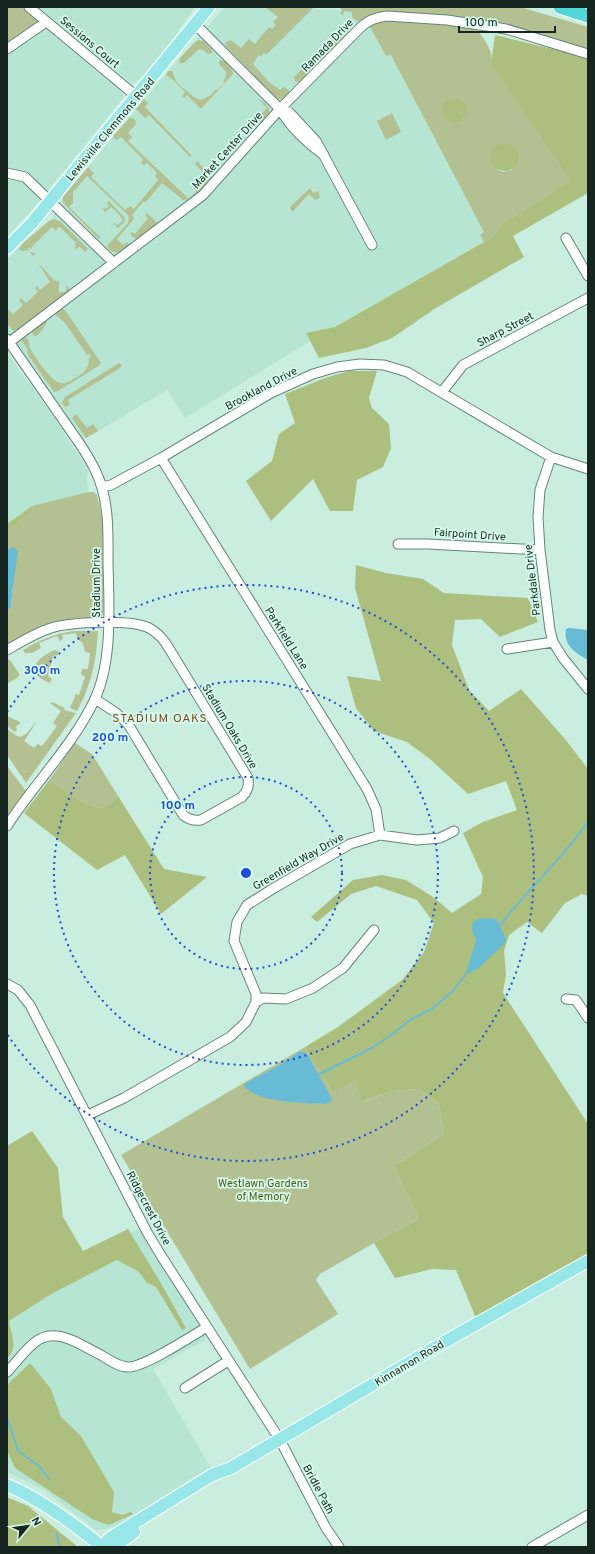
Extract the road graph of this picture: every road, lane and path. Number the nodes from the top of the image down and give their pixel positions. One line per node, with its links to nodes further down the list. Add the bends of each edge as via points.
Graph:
1 (29, 7): 5 (street, Sessions Court)
2 (209, 7): 6 (main road, Lewisville Clemmons Road)
3 (560, 7): 4 (highway)
4 (588, 16)
5 (46, 22): 7 (street); 9 (street, Sessions Court)
6 (195, 24): 9 (main road, Lewisville Clemmons Road); 10 (street)
7 (7, 49)
8 (588, 54): 10 (street, Ramada Drive, via 506,29 447,20 380,17 365,24)
9 (136, 96): 12 (main road, Lewisville Clemmons Road)
10 (280, 109): 14 (street, via 290,112 316,141); 16 (street, Market Center Drive, via 203,195)
11 (7, 173): 12 (street, via 25,177)
12 (50, 201): 15 (main road, Lewisville Clemmons Road); 16 (street)
13 (566, 238): 17 (street)
14 (372, 245)
15 (7, 248)
16 (114, 263): 19 (street, Market Center Drive)
17 (588, 276)
18 (588, 298): 20 (street, Sharp Street, via 463,365)
19 (8, 342): 24 (street, Stadium Drive, via 92,464)
20 (442, 392): 21 (street, Brookland Drive); 22 (street, Brookland Drive, via 407,372 384,365 360,364 337,367 312,374 271,393)
21 (551, 457): 23 (street, Brookland Drive); 26 (street, Parkdale Drive, via 539,498)
22 (161, 458): 24 (street, Brookland Drive, via 111,485); 35 (street, Parkfield Lane, via 367,789 376,809)
23 (588, 470)
24 (102, 486): 27 (street, Stadium Drive, via 107,521)
25 (398, 544): 26 (street, Fairpoint Drive)
26 (540, 550): 28 (street, Parkdale Drive)
27 (108, 623): 30 (street, Stadium Oaks Drive, via 74,623 53,627); 32 (street, Stadium Drive, via 105,669); 32 (street, Stadium Oaks Drive, via 143,626 164,640 248,778 245,793 201,820 187,818 128,724)
28 (553, 642): 29 (street); 31 (street, Parkdale Drive)
29 (507, 649)
30 (7, 650)
31 (588, 689)
32 (95, 699): 33 (street, Stadium Drive, via 68,743)
33 (7, 826)
34 (454, 831): 35 (street, Greenfield Way Drive, via 440,838 417,840)
35 (380, 835): 39 (street, Greenfield Way Drive, via 350,844 248,905 237,922 234,941 256,994)
36 (374, 930): 39 (street, via 343,968 312,988 286,999 263,998)
37 (7, 984): 41 (street, Ridgecrest Drive, via 18,990 30,1004)
38 (566, 999): 40 (street, via 576,1000)
39 (256, 1002): 41 (street, via 246,1022 230,1037 124,1098)
40 (588, 1018)
41 (88, 1115): 43 (street, Ridgecrest Drive, via 148,1234)
42 (588, 1261): 47 (main road, Kinnamon Road, via 453,1337)
43 (207, 1327): 44 (street, Ridgecrest Drive); 45 (street, via 146,1362 130,1368 64,1337 45,1336 34,1343)
44 (228, 1361): 46 (street); 47 (street, Ridgecrest Drive)
45 (7, 1372)
46 (185, 1388)
47 (280, 1440): 48 (main road, Kinnamon Road); 53 (street, Bridle Path, via 326,1528)
48 (231, 1468): 51 (main road, Kinnamon Road, via 212,1475 110,1538); 52 (main road, Kinnamon Road, via 216,1482 127,1536)
49 (7, 1485): 51 (main road, via 52,1510)
50 (588, 1515): 54 (street)
51 (102, 1547)
52 (114, 1547)
53 (339, 1547)
54 (532, 1547)

